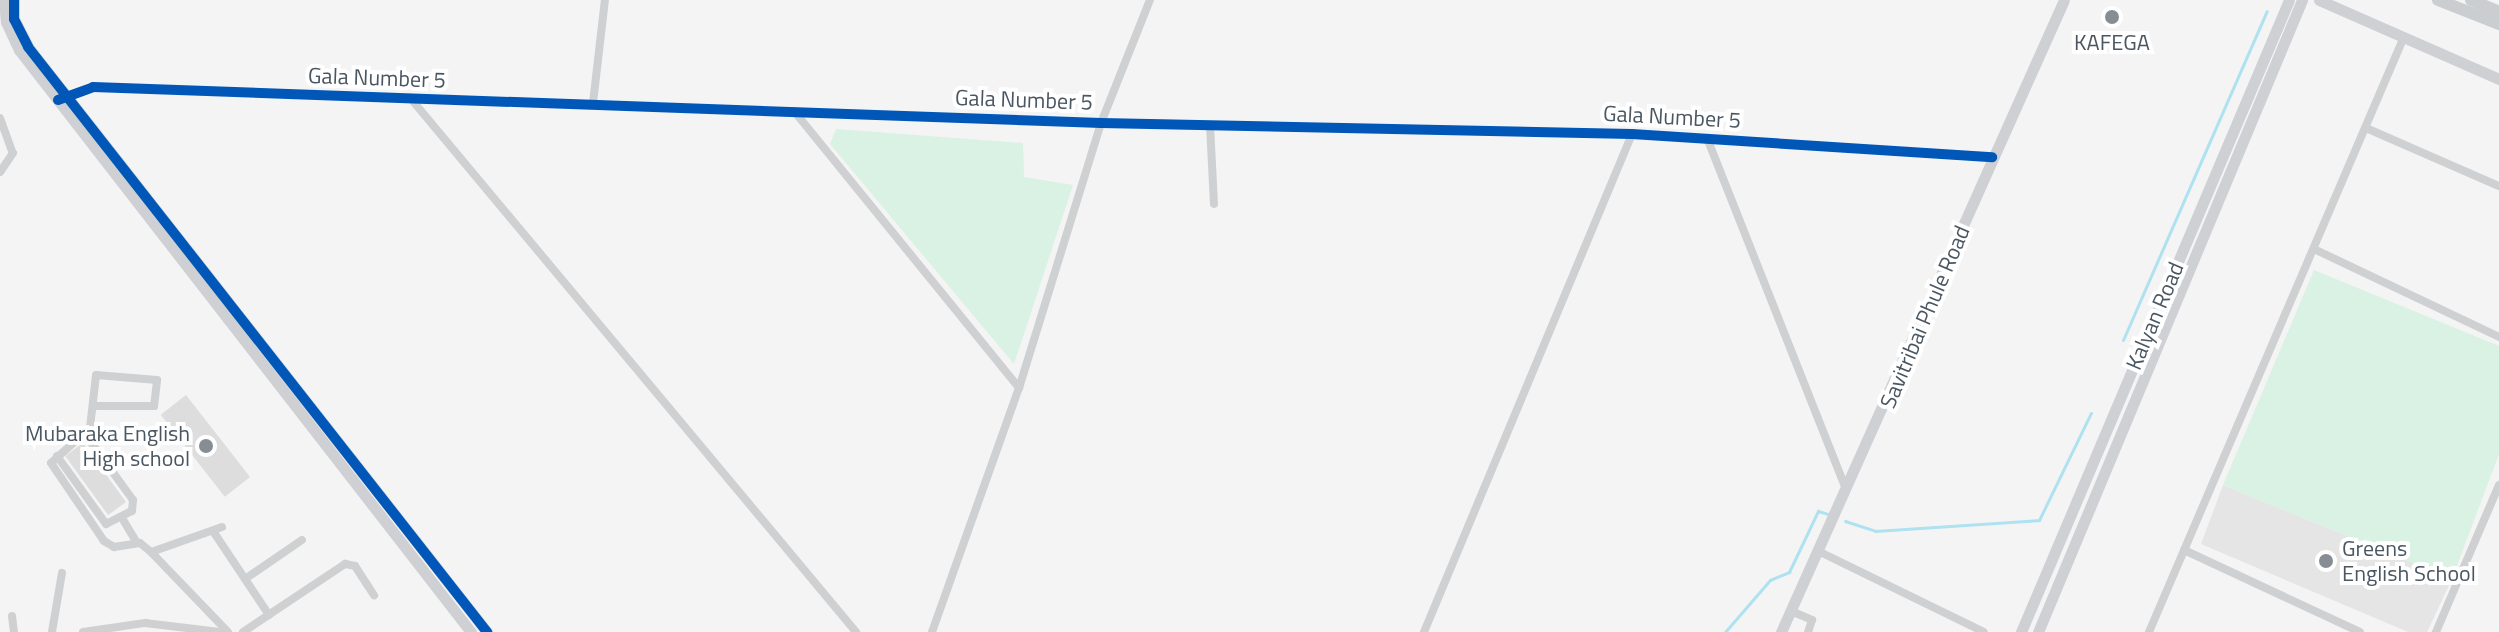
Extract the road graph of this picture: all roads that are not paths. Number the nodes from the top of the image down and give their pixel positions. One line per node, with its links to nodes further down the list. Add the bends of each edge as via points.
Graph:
1 (4, 0): 12 (street)
2 (14, 0): 12 (street)
3 (605, 0): 17 (street)
4 (1150, 0): 20 (street)
5 (2064, 0): 25 (street, Savitribai Phule Road)
6 (2319, 0): 13 (street)
7 (2438, 0): 11 (main road)
8 (2471, 0): 10 (main road)
9 (2293, 1): 65 (street, Kalyan Road); 66 (street, Kalyan Road)
10 (2499, 12)
11 (2499, 24)
12 (11, 37): 15 (street)
13 (2403, 39): 14 (street); 22 (street)
14 (2499, 79)
15 (63, 97): 16 (street, Gala Number 5, via 93,87); 33 (street)
16 (412, 100): 17 (street, Gala Number 5); 59 (street)
17 (593, 103): 18 (street, Gala Number 5)
18 (794, 111): 20 (street, Gala Number 5); 31 (street)
19 (0, 118): 26 (street, via 13,153)
20 (1101, 123): 21 (street, Gala Number 5); 31 (street)
21 (1210, 125): 23 (street, Gala Number 5); 28 (street)
22 (2366, 128): 27 (street); 29 (street)
23 (1632, 134): 24 (street, Gala Number 5); 61 (street)
24 (1707, 138): 25 (street, Gala Number 5); 37 (street)
25 (1992, 157): 37 (street, Savitribai Phule Road)
26 (0, 172)
27 (2499, 186)
28 (1214, 204)
29 (2314, 249): 30 (street); 41 (street)
30 (2499, 337)
31 (1019, 388): 60 (street)
32 (95, 406): 32 (street, via 154,406 157,380 96,375); 34 (street)
33 (321, 432): 57 (street); 58 (street)
34 (85, 434): 35 (street); 38 (street, via 134,503)
35 (57, 456): 38 (street, via 106,524); 40 (street, via 53,470 104,541 114,547)
36 (2499, 485): 69 (street)
37 (1847, 493): 43 (street, Savitribai Phule Road)
38 (122, 518): 40 (street)
39 (302, 540): 45 (street)
40 (137, 543): 42 (street)
41 (2184, 550): 67 (street); 68 (street)
42 (151, 552): 45 (street, via 218,529); 55 (street)
43 (1820, 552): 47 (street, Savitribai Phule Road); 64 (street)
44 (62, 573): 52 (street)
45 (245, 579): 48 (street)
46 (374, 595): 48 (street, via 349,564)
47 (1791, 611): 62 (street, Savitribai Phule Road); 63 (street, via 1812,620)
48 (269, 615): 56 (street)
49 (12, 616): 51 (street)
50 (146, 628): 53 (street); 54 (street)
51 (14, 632)
52 (52, 632)
53 (83, 632)
54 (219, 632)
55 (228, 632)
56 (243, 632)
57 (471, 632)
58 (487, 632)
59 (856, 632)
60 (932, 632)
61 (1424, 632)
62 (1781, 632)
63 (1808, 632)
64 (1984, 632)
65 (2021, 632)
66 (2038, 632)
67 (2149, 632)
68 (2360, 632)
69 (2436, 632)

